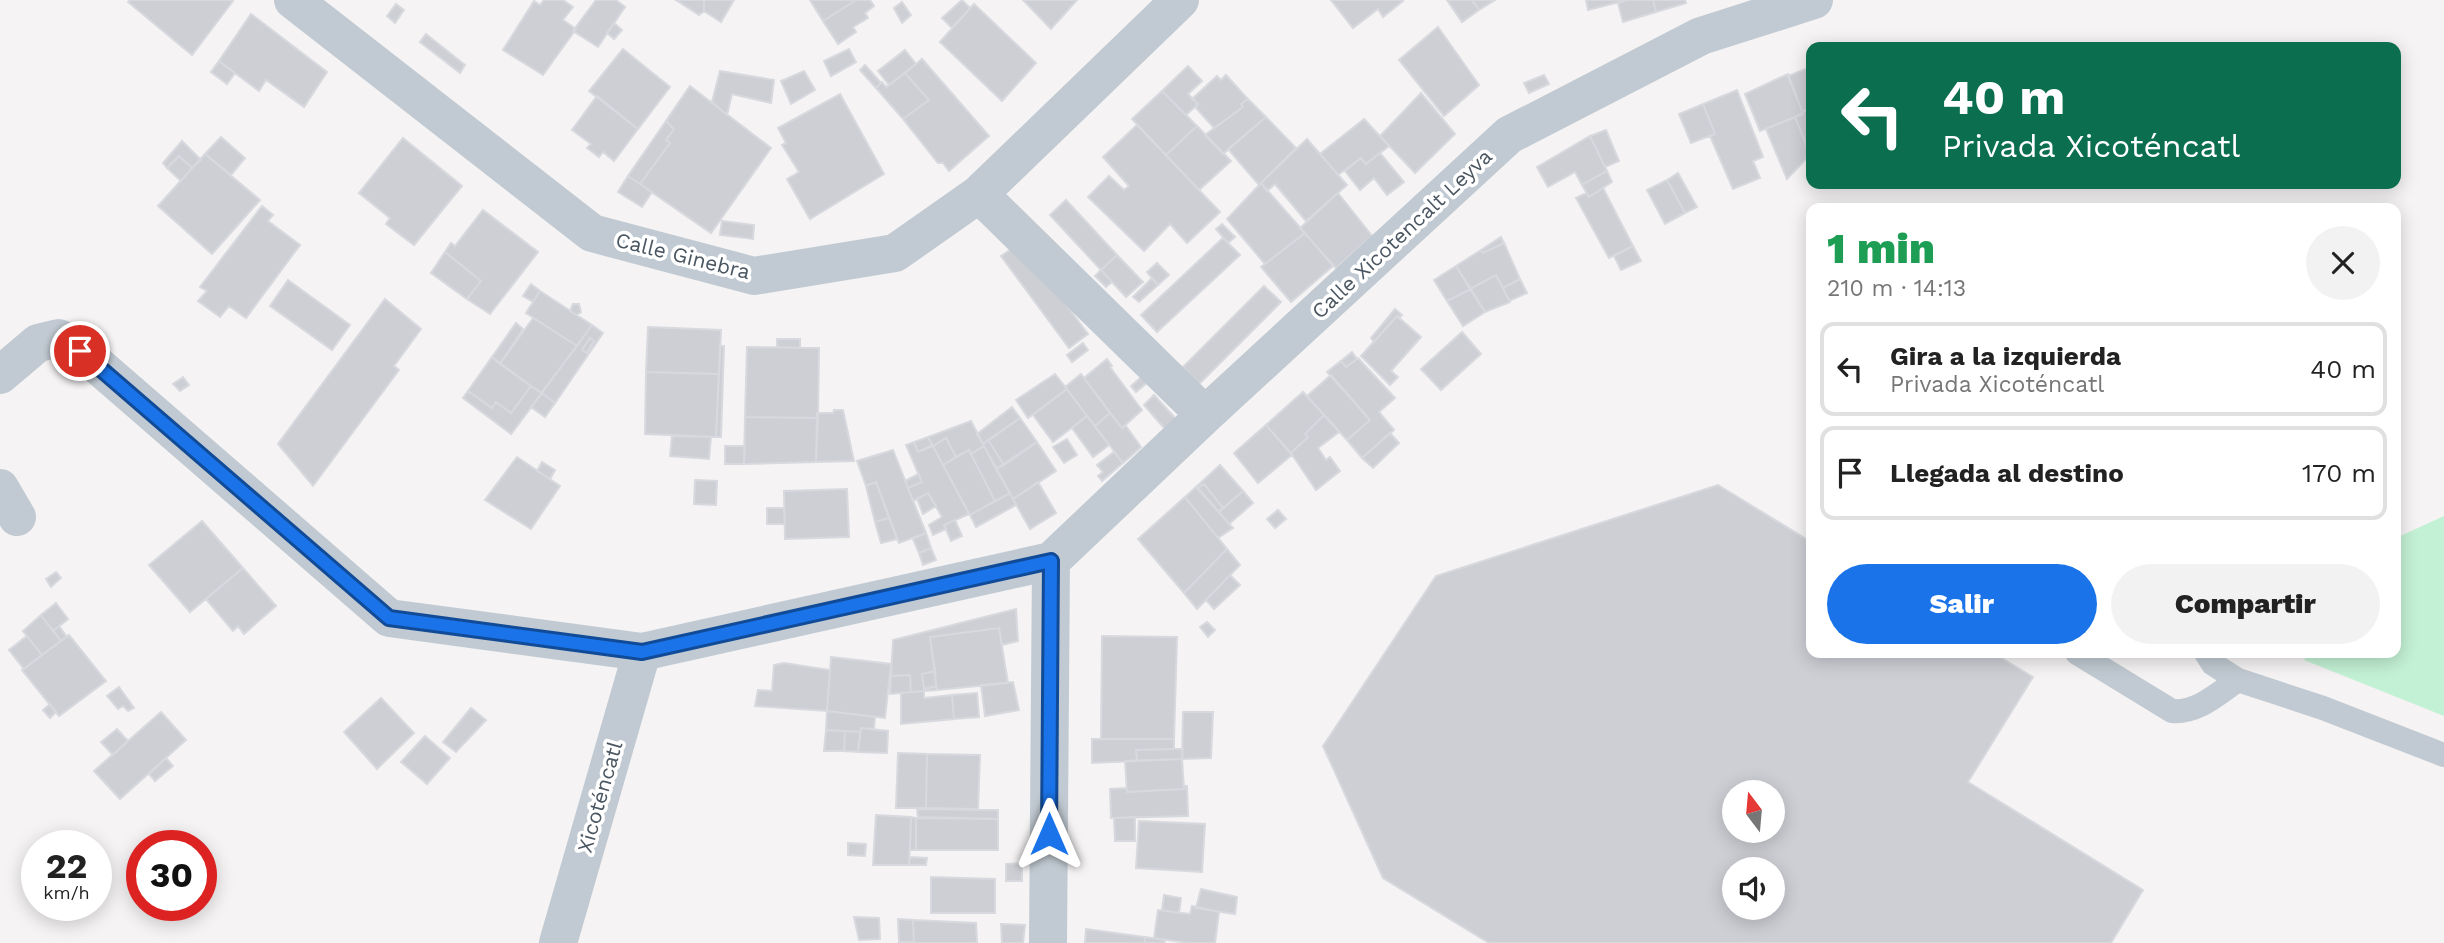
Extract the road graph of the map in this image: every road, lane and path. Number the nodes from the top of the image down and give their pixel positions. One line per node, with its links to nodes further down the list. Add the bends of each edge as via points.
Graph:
1 (293, 0): 4 (street, Calle Ginebra, via 592,233 754,276 895,253)
2 (1180, 0): 4 (street, Calle Ginebra)
3 (1814, 0): 6 (street, Calle Xicotencalt Leyva, via 1700,36 1509,135)
4 (979, 194): 6 (street)
5 (0, 375): 8 (street, via 38,343 59,338 70,344 389,618)
6 (1205, 415): 7 (street, Calle Xicotencalt Leyva)
7 (1051, 561): 8 (street); 14 (street)
8 (642, 652): 13 (street, Xicoténcatl)
9 (2085, 658): 11 (lane, via 2172,710 2186,712)
10 (2209, 658): 11 (lane)
11 (2238, 680): 12 (lane)
12 (2444, 755)
13 (558, 943)
14 (1048, 943)

